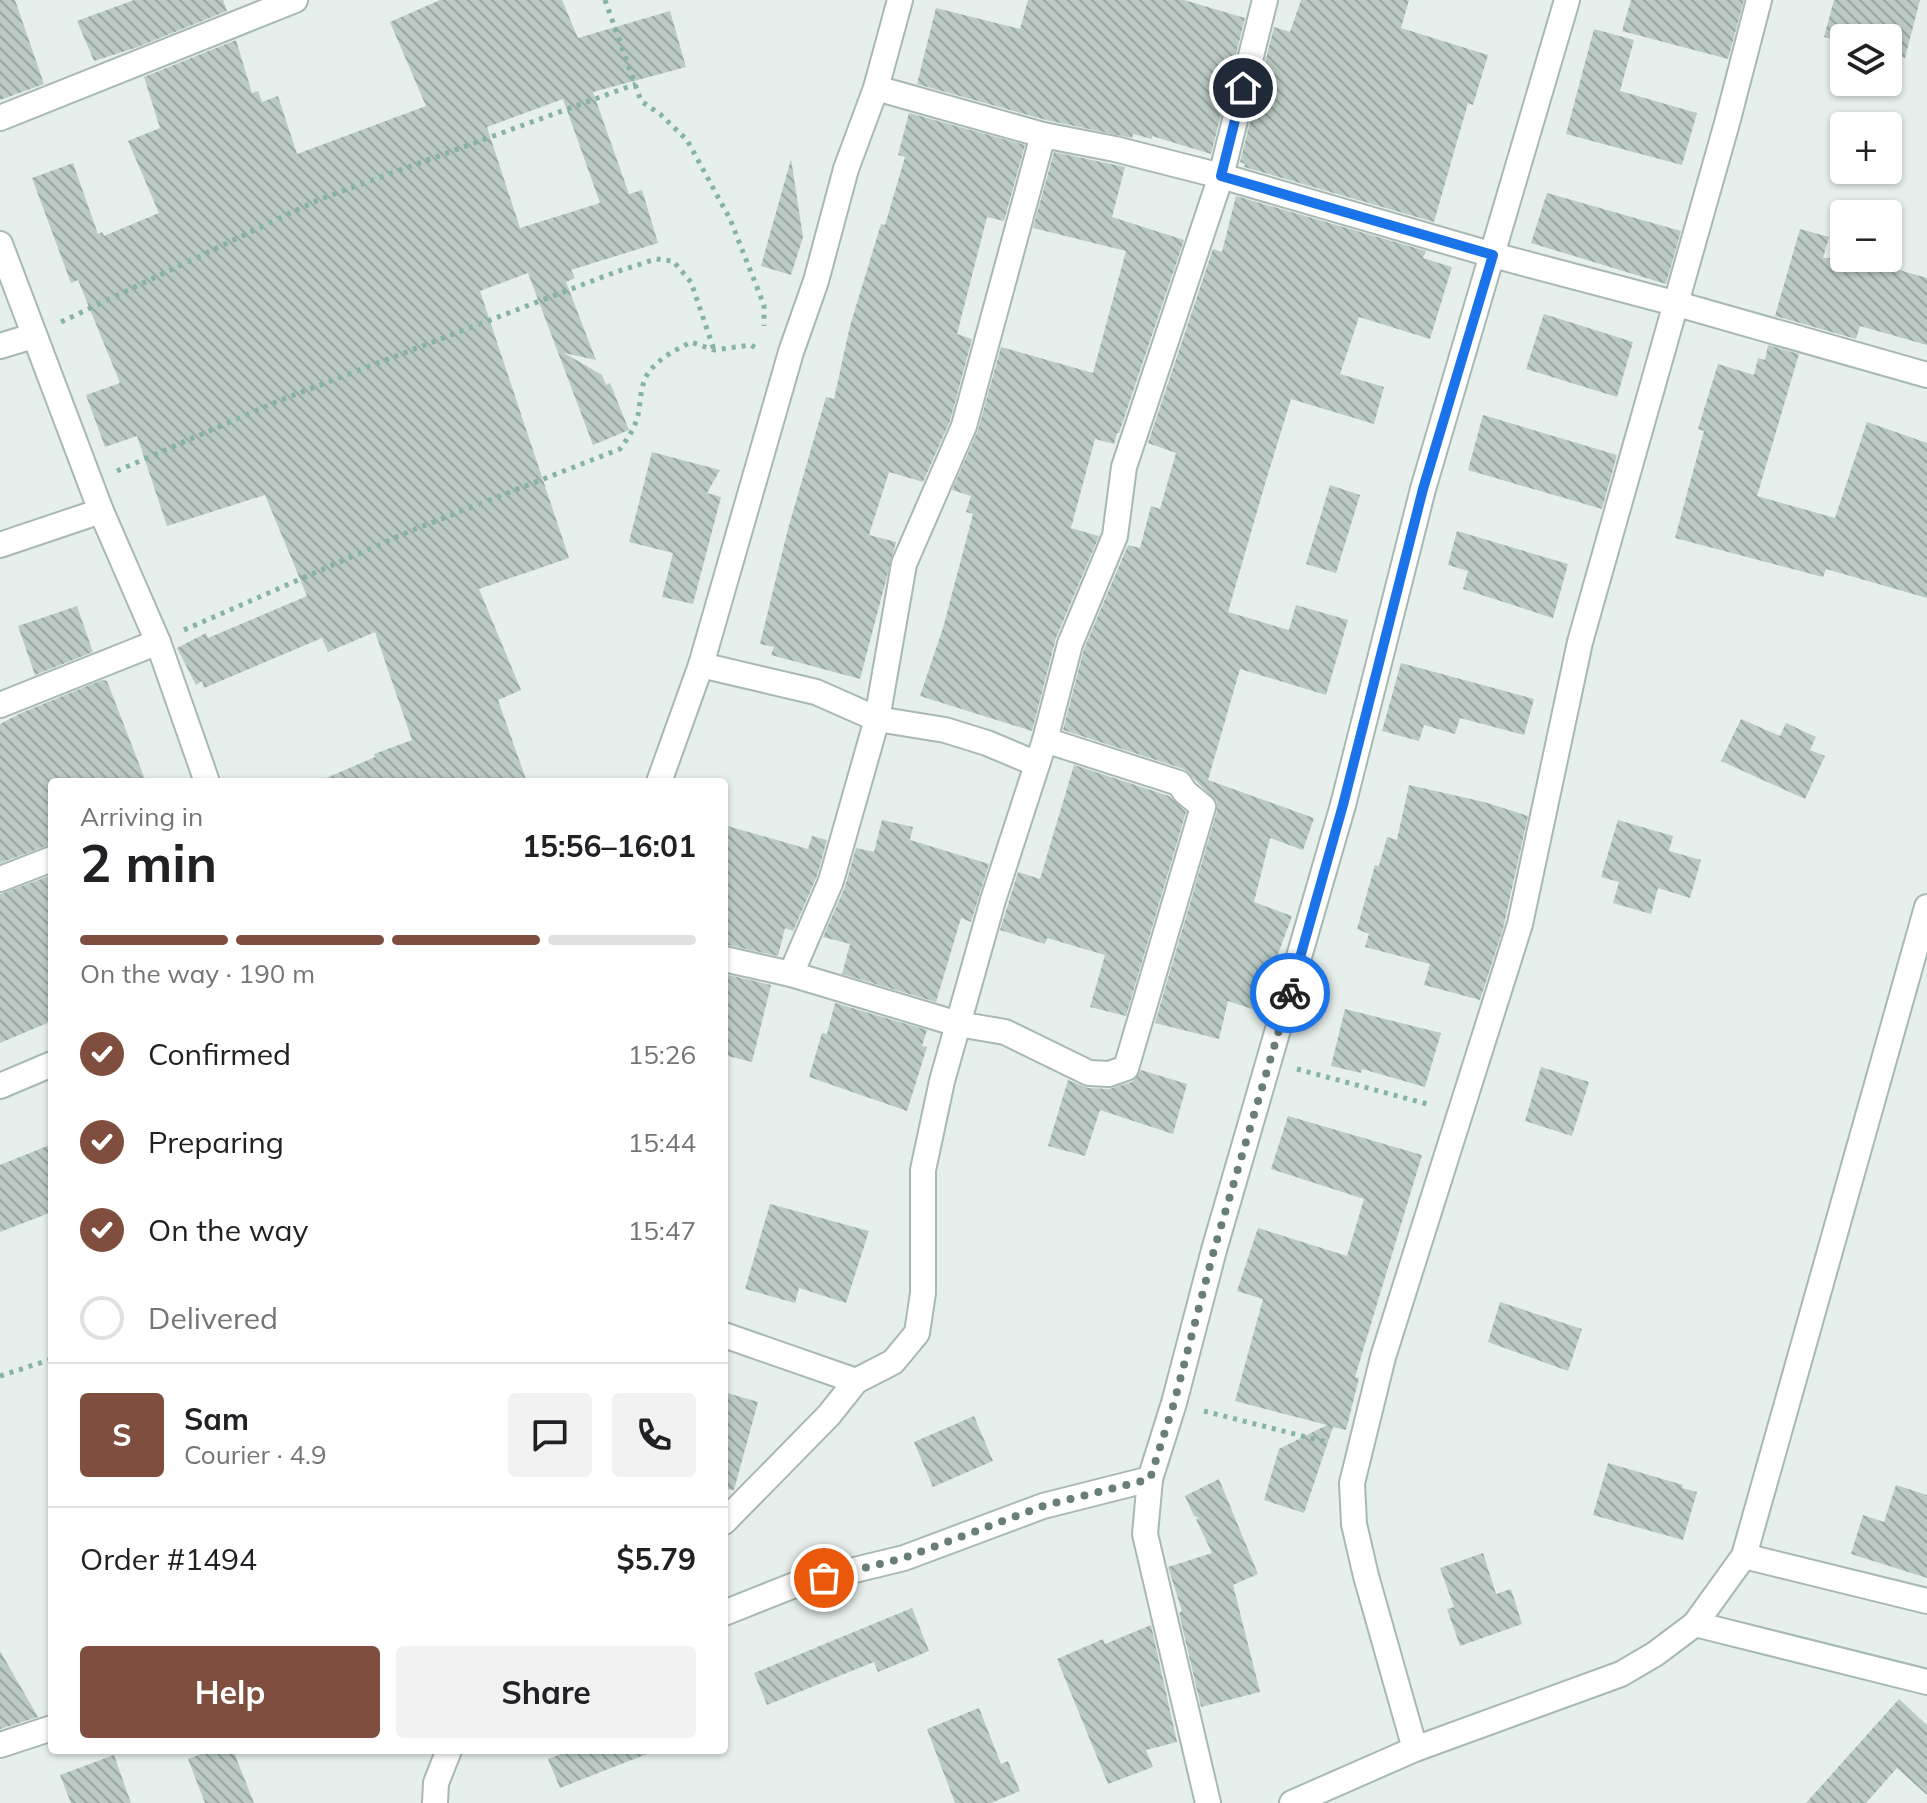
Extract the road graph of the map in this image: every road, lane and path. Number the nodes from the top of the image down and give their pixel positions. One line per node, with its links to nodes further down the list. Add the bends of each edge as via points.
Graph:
1 (295, 0): 9 (street)
2 (605, 0): 7 (path)
3 (900, 0): 8 (street)
4 (1265, 0): 11 (street)
5 (1567, 0): 13 (street)
6 (1759, 0): 14 (street)
7 (636, 84): 15 (path, via 318,200); 17 (path, via 641,101 687,140 730,219 764,305 764,353 751,345)
8 (876, 88): 10 (street); 23 (street, via 846,169)
9 (0, 118)
10 (1043, 135): 11 (street); 25 (street, via 964,426 904,564)
11 (1221, 176): 13 (street); 26 (street, via 1124,467 1115,536 1070,644)
12 (0, 244): 15 (street)
13 (1493, 255): 14 (street); 36 (street, via 1423,489 1343,805)
14 (1674, 303): 18 (street); 39 (street, via 1580,642 1520,924)
15 (33, 336): 16 (street); 19 (street)
16 (0, 346)
17 (714, 350): 19 (path, via 691,282 673,261 656,259 276,402); 22 (path, via 691,342 648,373 638,416 620,449 408,532)
18 (1927, 375)
19 (91, 483): 20 (street)
20 (101, 511): 21 (street); 22 (street)
21 (0, 545)
22 (158, 642): 24 (street); 28 (street)
23 (701, 665): 25 (street, via 816,692); 29 (street)
24 (0, 705)
25 (877, 719): 27 (street, via 945,730); 34 (street, via 831,881)
26 (1045, 740): 27 (street); 35 (street, via 1179,783 1203,807 1126,1068 1089,1073 1005,1032)
27 (1037, 764): 35 (street)
28 (206, 778)
29 (661, 778)
30 (48, 861): 31 (street)
31 (0, 879)
32 (1927, 907): 48 (street)
33 (728, 960): 34 (street)
34 (791, 974): 35 (street)
35 (958, 1024): 43 (street, via 923,1170 923,1293 917,1333 893,1362)
36 (1270, 1061): 39 (path); 44 (street)
37 (48, 1066): 38 (street)
38 (0, 1086)
39 (1459, 1112): 45 (street)
40 (728, 1336): 43 (street)
41 (48, 1360): 42 (path)
42 (0, 1376)
43 (856, 1381): 47 (street)
44 (1174, 1403): 45 (path); 46 (street)
45 (1359, 1450): 55 (street, via 1352,1483 1354,1524)
46 (1150, 1479): 50 (street, via 1043,1506 904,1558 797,1584); 58 (street, via 1145,1534)
47 (728, 1518)
48 (1744, 1556): 49 (street); 51 (street)
49 (1927, 1601)
50 (728, 1611)
51 (1695, 1624): 52 (street); 55 (street, via 1621,1674)
52 (1927, 1682)
53 (48, 1729): 54 (street)
54 (0, 1745)
55 (1415, 1749): 59 (street)
56 (447, 1754): 57 (street)
57 (435, 1803)
58 (1208, 1803)
59 (1292, 1803)

